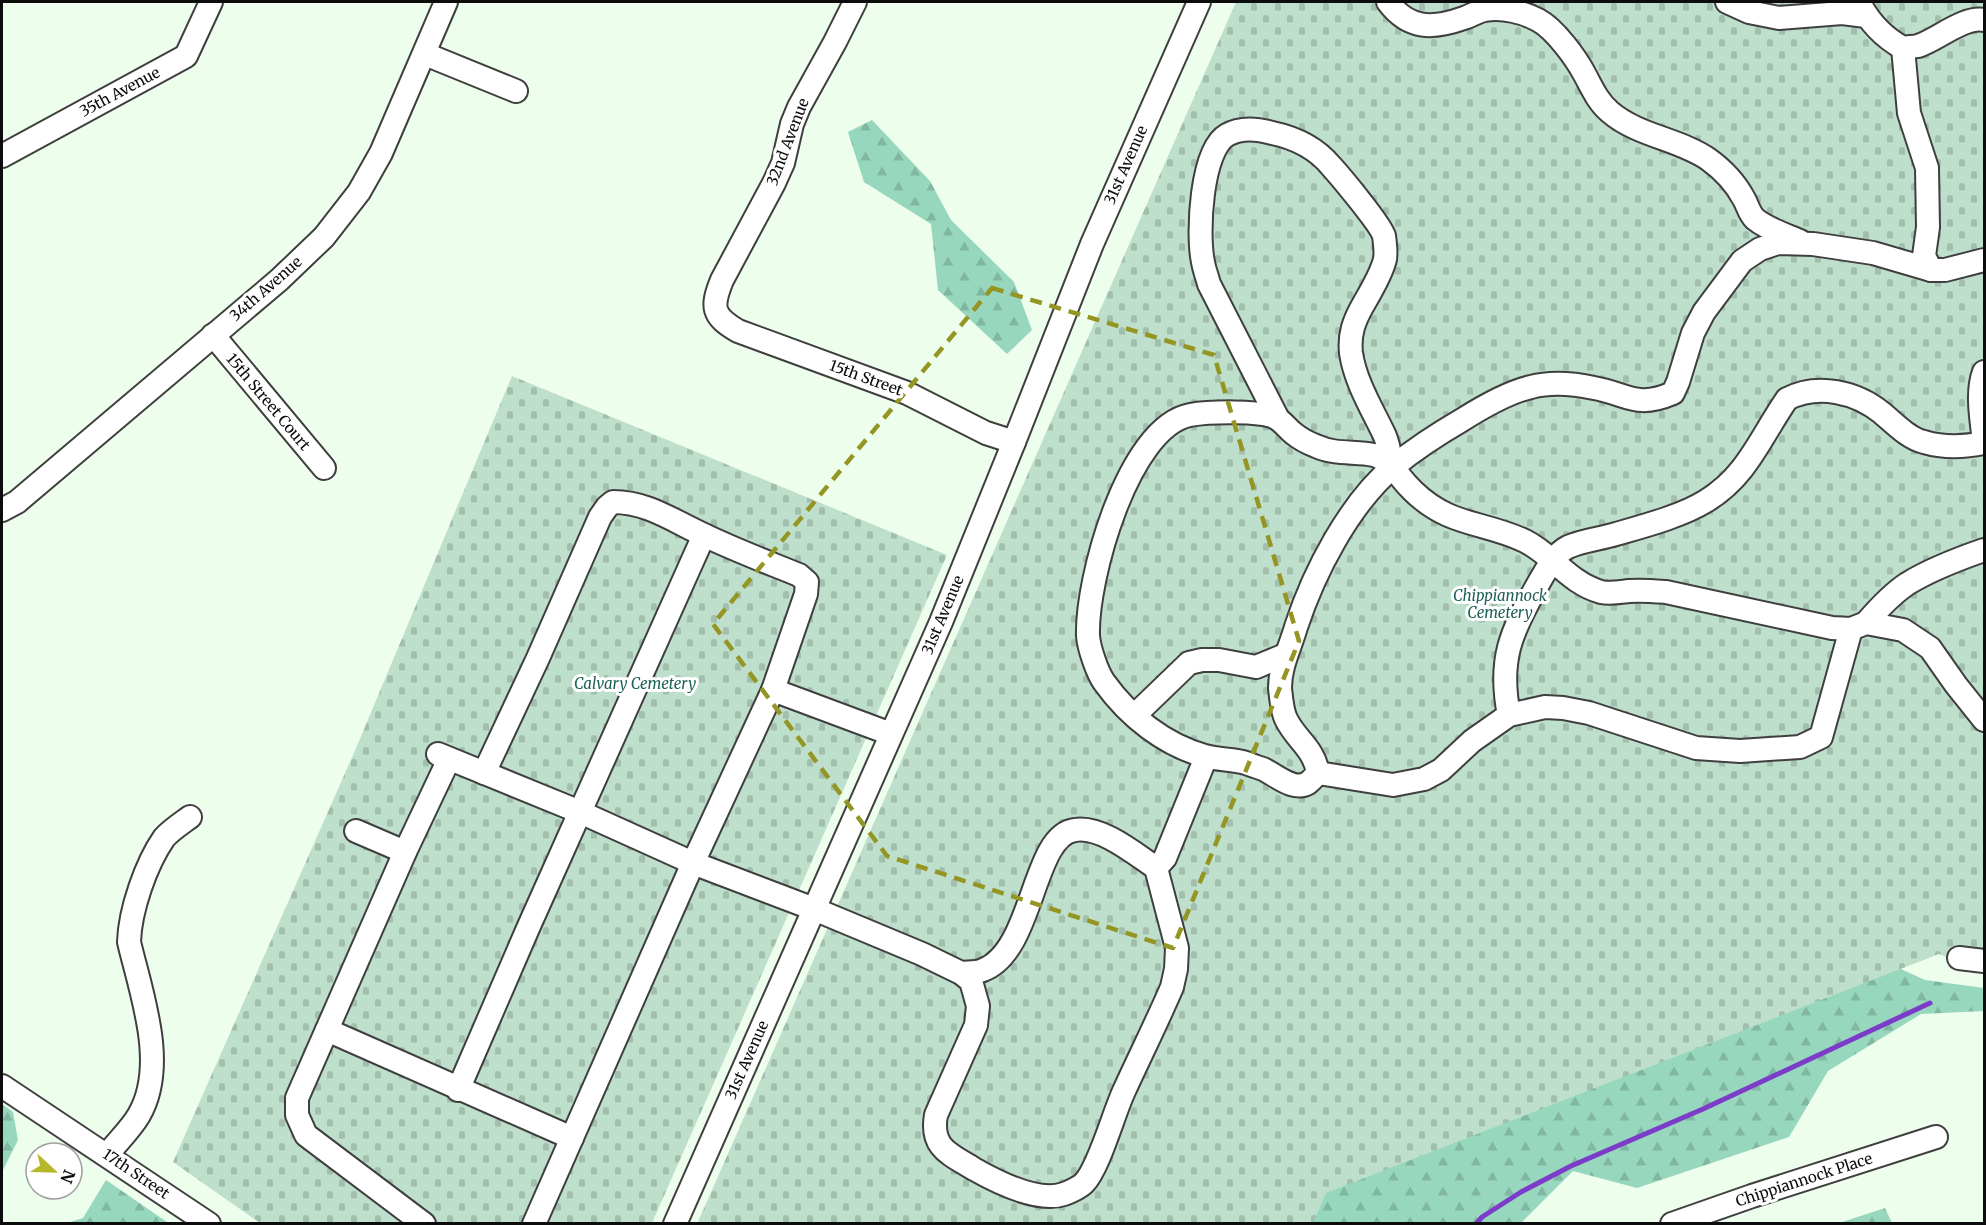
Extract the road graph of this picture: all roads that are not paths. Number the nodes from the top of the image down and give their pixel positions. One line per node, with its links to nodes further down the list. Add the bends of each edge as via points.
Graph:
1 (211, 2): 14 (street, 35th Avenue, via 186,56)
2 (446, 2): 12 (street, 34th Avenue)
3 (855, 2): 20 (street, 32nd Avenue, via 796,115 774,183 722,280 715,298)
4 (1199, 2): 24 (street, 31st Avenue, via 1092,244)
5 (1388, 2): 9 (street, via 1404,18 1421,25 1438,26 1485,10)
6 (1727, 2): 7 (street, via 1749,12 1779,18)
7 (1800, 9): 8 (street, via 1842,13)
8 (1863, 9): 11 (street, via 1881,33)
9 (1536, 11): 15 (street, via 1611,112 1709,159 1740,191)
10 (1984, 20): 11 (street, via 1961,24 1917,46)
11 (1903, 48): 19 (street, via 1909,113 1927,168 1928,227 1924,256)
12 (425, 54): 13 (street); 21 (street, 34th Avenue, via 390,135 342,216 279,280)
13 (516, 92)
14 (2, 156)
15 (1750, 213): 16 (street, via 1756,220); 18 (street)
16 (1804, 243): 18 (street, via 1778,243); 19 (street, via 1873,253)
17 (1984, 260): 19 (street)
18 (1742, 261): 26 (street, via 1704,312 1672,393 1659,399 1634,400 1595,388 1530,387 1475,412)
19 (1930, 270)
20 (718, 316): 24 (street, 15th Street, via 738,331 907,393)
21 (213, 336): 27 (street, 15th Street Court); 28 (street, 34th Avenue, via 17,502)
22 (1984, 372): 25 (street)
23 (1278, 419): 26 (street, via 1295,435 1317,447 1337,453 1377,455); 26 (street, via 1209,284 1202,260 1200,214 1210,160 1217,144 1227,135 1256,129 1313,148 1383,235 1385,259 1354,320 1351,354 1368,403 1387,439); 35 (street, via 1253,413 1218,413 1179,419 1156,436 1128,481 1101,552 1088,638 1103,681)
24 (1014, 442): 38 (street, 31st Avenue)
25 (1984, 443): 31 (street, via 1944,446 1924,442 1868,403 1846,393 1797,394 1787,399 1744,469 1705,502 1576,544)
26 (1394, 466): 31 (street, via 1408,486 1436,510 1508,534); 33 (street, via 1373,487 1341,531 1305,602)
27 (324, 468)
28 (2, 510)
29 (704, 535): 34 (street, via 799,575 807,582); 40 (street, via 639,504 613,502 607,507); 42 (street)
30 (1984, 550): 32 (street, via 1906,584)
31 (1552, 561): 32 (street, via 1588,587 1603,592 1666,592 1832,628); 36 (street, via 1511,637 1505,673)
32 (1859, 626): 36 (street, via 1821,737 1800,747 1740,751 1696,748 1563,708 1545,707); 37 (street, via 1904,630 1930,648)
33 (1285, 656): 35 (street, via 1256,667 1220,660 1189,663); 41 (street, via 1280,686 1285,717 1316,760)
34 (772, 690): 38 (street); 46 (street)
35 (1135, 715): 39 (street, via 1166,740)
36 (1509, 715): 41 (street, via 1440,770 1424,778 1393,785)
37 (1984, 720)
38 (891, 734): 48 (street, 31st Avenue)
39 (1206, 757): 41 (street, via 1242,762 1291,784 1310,782); 47 (street, via 1166,858)
40 (484, 773): 42 (street); 45 (street, via 443,756)
41 (1317, 773)
42 (580, 812): 46 (street); 54 (street)
43 (190, 817): 57 (street, via 165,837 156,853 130,926 129,942 150,1035 153,1069 139,1115)
44 (356, 831): 45 (street)
45 (405, 852): 52 (street)
46 (693, 863): 48 (street); 56 (street)
47 (1156, 868): 51 (street, via 1110,838 1074,830 1061,835 1043,865 1006,954 983,971); 51 (street, via 1177,948 1172,987 1095,1166 1084,1183 1065,1194 1032,1195 984,1174 938,1142 934,1129 936,1115 976,1025 978,1006 971,981)
48 (814, 909): 51 (street); 61 (street, 31st Avenue)
49 (1959, 958): 50 (street)
50 (1984, 961)
51 (961, 973)
52 (327, 1030): 54 (street); 59 (street, via 297,1098 301,1126 306,1135)
53 (2, 1086): 57 (street, 17th Street)
54 (458, 1090): 56 (street)
55 (1936, 1137): 62 (street, Chippiannock Place)
56 (572, 1138): 60 (street)
57 (107, 1155): 58 (street, 17th Street)
58 (209, 1224)
59 (424, 1224)
60 (534, 1224)
61 (675, 1224)
62 (1672, 1224)

